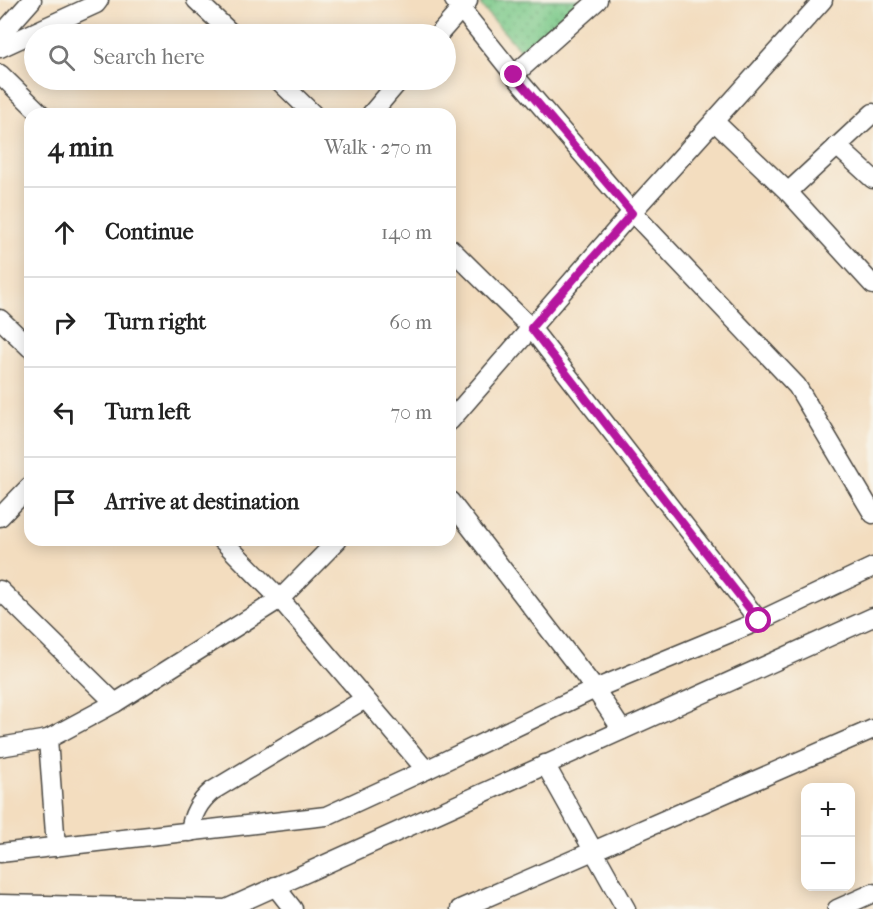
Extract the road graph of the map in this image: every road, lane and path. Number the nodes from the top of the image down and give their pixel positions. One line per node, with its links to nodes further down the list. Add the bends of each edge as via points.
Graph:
1 (32, 0): 10 (street)
2 (99, 0): 7 (street)
3 (196, 0): 8 (street)
4 (597, 0): 14 (street)
5 (462, 3): 9 (street); 14 (street)
6 (814, 3): 21 (street)
7 (52, 24)
8 (221, 24)
9 (446, 24)
10 (0, 36)
11 (24, 37): 12 (street)
12 (0, 48)
13 (0, 74): 17 (street)
14 (514, 75): 25 (street)
15 (288, 90): 18 (street)
16 (391, 90): 19 (street)
17 (35, 108)
18 (307, 108)
19 (376, 108)
20 (873, 113): 22 (street)
21 (714, 121): 24 (street); 25 (street)
22 (837, 146): 23 (street); 24 (street)
23 (873, 179)
24 (788, 192): 27 (street)
25 (632, 213): 29 (street); 34 (street, via 797,386)
26 (456, 254): 29 (street)
27 (873, 285)
28 (0, 319): 30 (street)
29 (531, 328): 31 (street); 42 (street)
30 (24, 342)
31 (456, 414)
32 (24, 492): 35 (street)
33 (456, 509): 43 (street)
34 (873, 514)
35 (0, 517)
36 (228, 546): 40 (street)
37 (332, 546): 40 (street)
38 (873, 567): 42 (street)
39 (0, 590): 45 (street)
40 (280, 599): 44 (street); 45 (street)
41 (873, 617): 47 (street)
42 (759, 621): 43 (street)
43 (595, 689): 47 (street); 51 (street)
44 (365, 699): 51 (street); 52 (street, via 212,791 198,806)
45 (115, 703): 48 (street)
46 (873, 729): 54 (street)
47 (622, 730): 50 (street)
48 (48, 739): 49 (street); 53 (street)
49 (0, 747)
50 (545, 764): 54 (street); 56 (street)
51 (426, 770): 52 (street, via 326,816)
52 (190, 831): 53 (street)
53 (56, 847): 55 (street)
54 (593, 852): 61 (street); 62 (street)
55 (0, 853)
56 (275, 886): 59 (street, via 226,909); 60 (street)
57 (873, 893): 63 (street)
58 (0, 904): 59 (street)
59 (86, 908)
60 (294, 909)
61 (460, 909)
62 (626, 909)
63 (837, 909)

